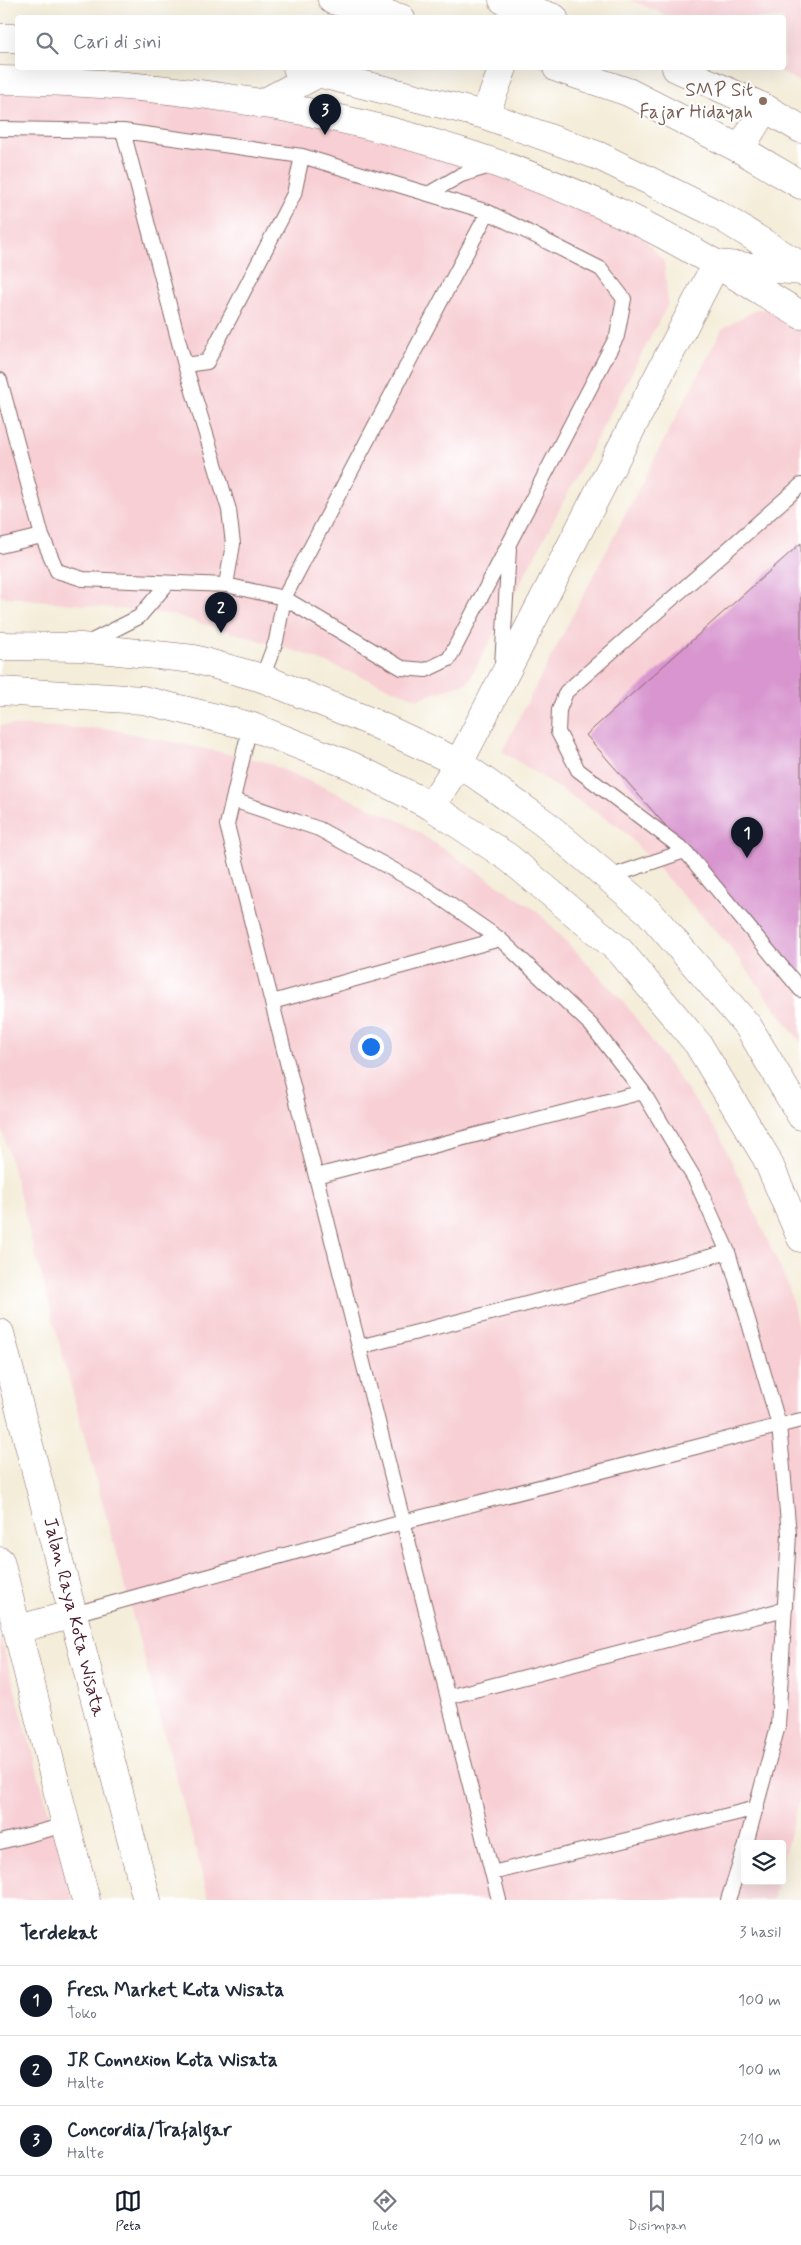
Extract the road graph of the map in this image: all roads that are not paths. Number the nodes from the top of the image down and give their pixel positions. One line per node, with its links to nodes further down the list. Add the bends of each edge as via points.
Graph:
1 (332, 0): 4 (street)
2 (503, 0): 3 (street)
3 (543, 9)
4 (390, 15)
5 (0, 38): 6 (street)
6 (15, 38)
7 (309, 70): 12 (street); 14 (street)
8 (502, 70): 14 (street)
9 (563, 70): 18 (street, via 628,92)
10 (680, 70): 13 (street)
11 (0, 80): 12 (street, via 71,80 201,92)
12 (261, 104): 20 (street, via 385,129)
13 (764, 108): 16 (street); 18 (street)
14 (485, 114): 25 (street, via 599,156 715,213)
15 (0, 129): 17 (lane)
16 (801, 129)
17 (123, 131): 19 (lane); 28 (lane)
18 (740, 149): 21 (street)
19 (302, 156): 22 (lane); 28 (lane, via 294,194 207,362)
20 (498, 163): 22 (lane, via 461,175); 24 (street, via 601,204)
21 (801, 185)
22 (428, 194): 23 (lane)
23 (488, 212): 32 (lane, via 601,269 624,299 617,336); 36 (lane)
24 (716, 264): 26 (street); 27 (street); 40 (street)
25 (801, 266)
26 (801, 271)
27 (801, 315)
28 (185, 365): 35 (lane, via 229,510 234,544)
29 (0, 380): 31 (lane)
30 (801, 485): 46 (lane, via 566,692 559,710 558,732 578,770)
31 (42, 536): 33 (lane); 34 (lane, via 57,571 83,578)
32 (509, 543): 36 (lane, via 449,659 426,670 402,668); 40 (lane)
33 (0, 546)
34 (168, 583): 35 (lane); 38 (lane, via 139,617)
35 (226, 585): 36 (lane)
36 (284, 598): 39 (lane, via 276,641)
37 (0, 646): 38 (street)
38 (81, 647): 39 (street, via 194,659)
39 (262, 678): 43 (street, via 369,721)
40 (501, 683): 43 (street)
41 (0, 691): 42 (street, via 143,700)
42 (250, 726): 44 (lane); 45 (street, via 352,766)
43 (459, 763): 45 (street); 47 (street, via 544,824)
44 (233, 800): 48 (lane, via 319,830 423,886); 50 (lane, via 227,825)
45 (431, 806): 54 (street, via 509,858 620,951 698,1044 767,1160)
46 (684, 851): 47 (lane); 49 (lane)
47 (609, 877): 52 (street, via 649,912 748,1026)
48 (500, 939): 50 (lane); 51 (lane, via 591,1025)
49 (801, 990)
50 (272, 1002): 53 (lane)
51 (643, 1092): 53 (lane); 55 (lane, via 696,1181)
52 (801, 1116)
53 (316, 1176): 57 (lane)
54 (801, 1238)
55 (728, 1252): 57 (lane); 59 (lane)
56 (0, 1333): 63 (street, Jalan Raya Kota Wisata)
57 (359, 1347): 60 (lane)
58 (801, 1420): 59 (lane)
59 (779, 1425): 60 (lane); 62 (lane, via 789,1534)
60 (403, 1522): 63 (lane); 65 (lane)
61 (2, 1573): 64 (street)
62 (785, 1609): 65 (lane); 66 (lane, via 778,1726)
63 (74, 1614): 64 (street); 73 (street, Jalan Raya Kota Wisata)
64 (18, 1629): 67 (street)
65 (448, 1697): 71 (lane)
66 (757, 1808): 68 (lane); 71 (lane)
67 (66, 1825): 69 (lane); 72 (street)
68 (747, 1840)
69 (0, 1842)
70 (741, 1860): 75 (lane)
71 (492, 1873): 74 (lane)
72 (86, 1900)
73 (147, 1900)
74 (499, 1900)
75 (728, 1900)

